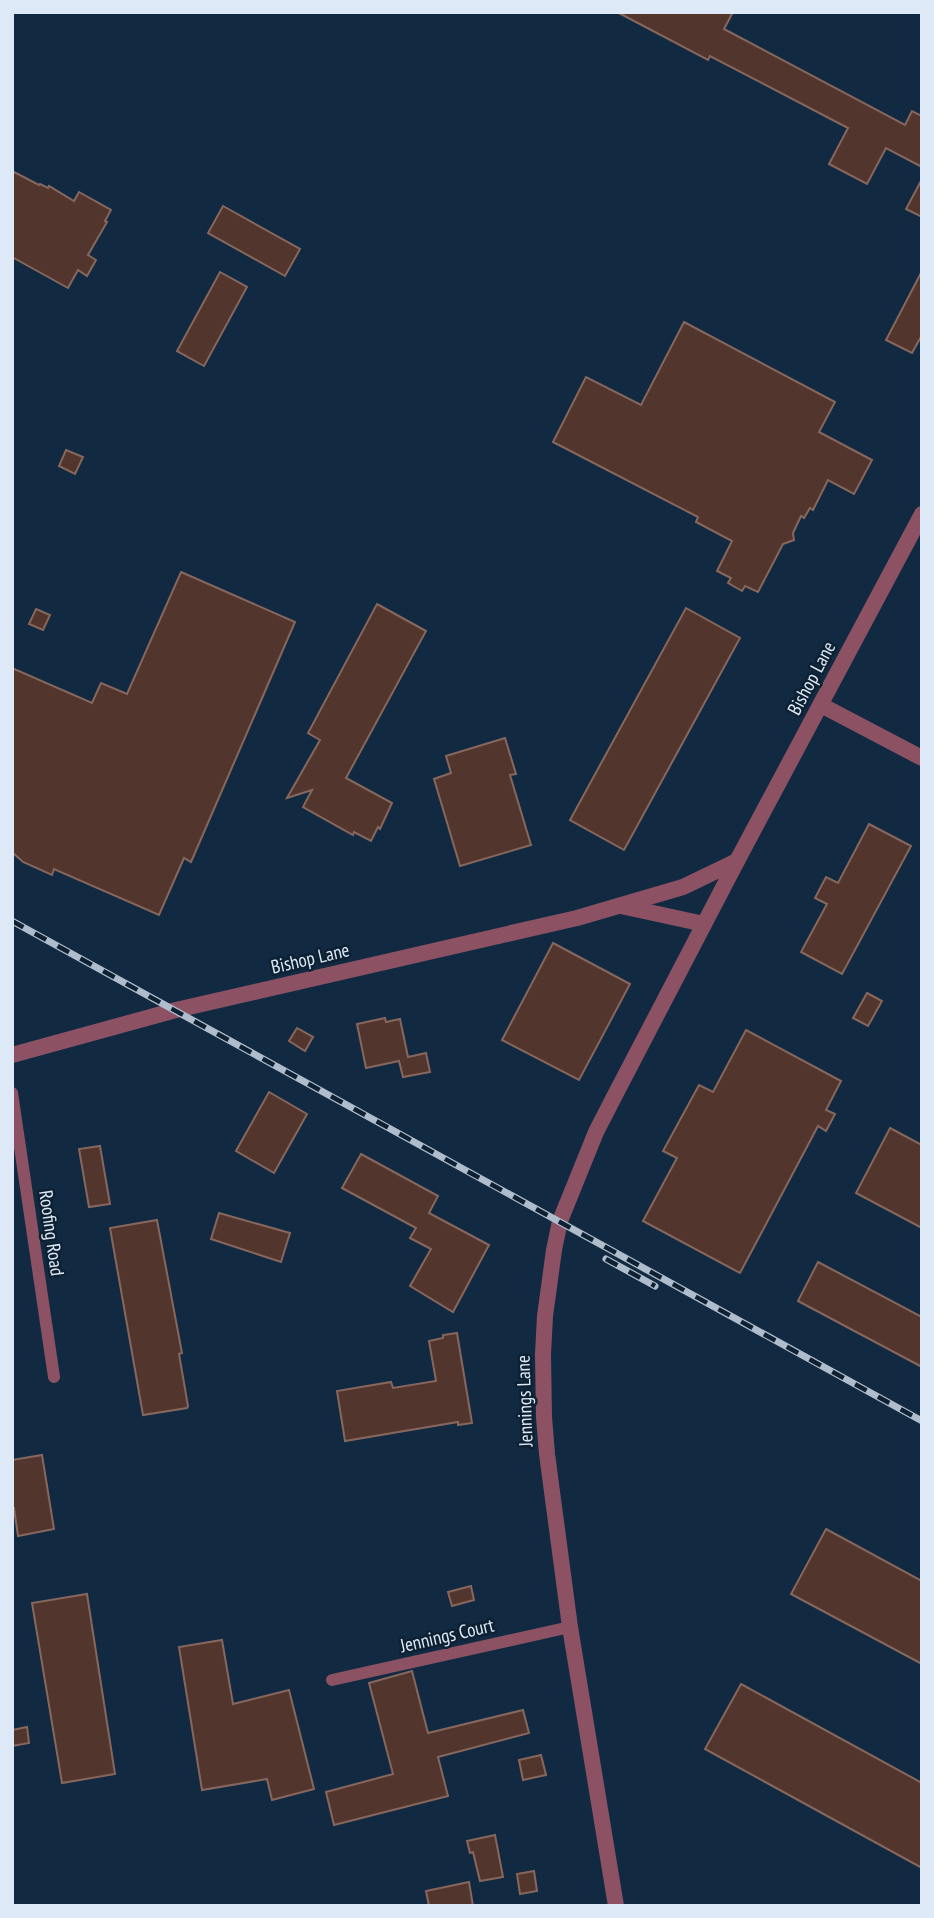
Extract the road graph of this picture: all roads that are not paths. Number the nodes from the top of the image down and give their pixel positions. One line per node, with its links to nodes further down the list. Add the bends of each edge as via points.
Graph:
1 (922, 514): 2 (street, Bishop Lane)
2 (821, 705): 3 (street); 4 (street, Bishop Lane)
3 (922, 758)
4 (737, 861): 5 (street, Bishop Lane, via 683,887); 6 (street, Bishop Lane)
5 (619, 905): 6 (street, Bishop Lane); 7 (street, Bishop Lane, via 176,1010)
6 (704, 924): 10 (street, Jennings Lane, via 596,1132 560,1221 554,1250 545,1316 544,1417)
7 (12, 1055)
8 (12, 1093): 9 (street, Roofing Road)
9 (54, 1377)
10 (570, 1627): 11 (street, Jennings Court); 12 (street, Jennings Lane)
11 (332, 1681)
12 (616, 1906)

